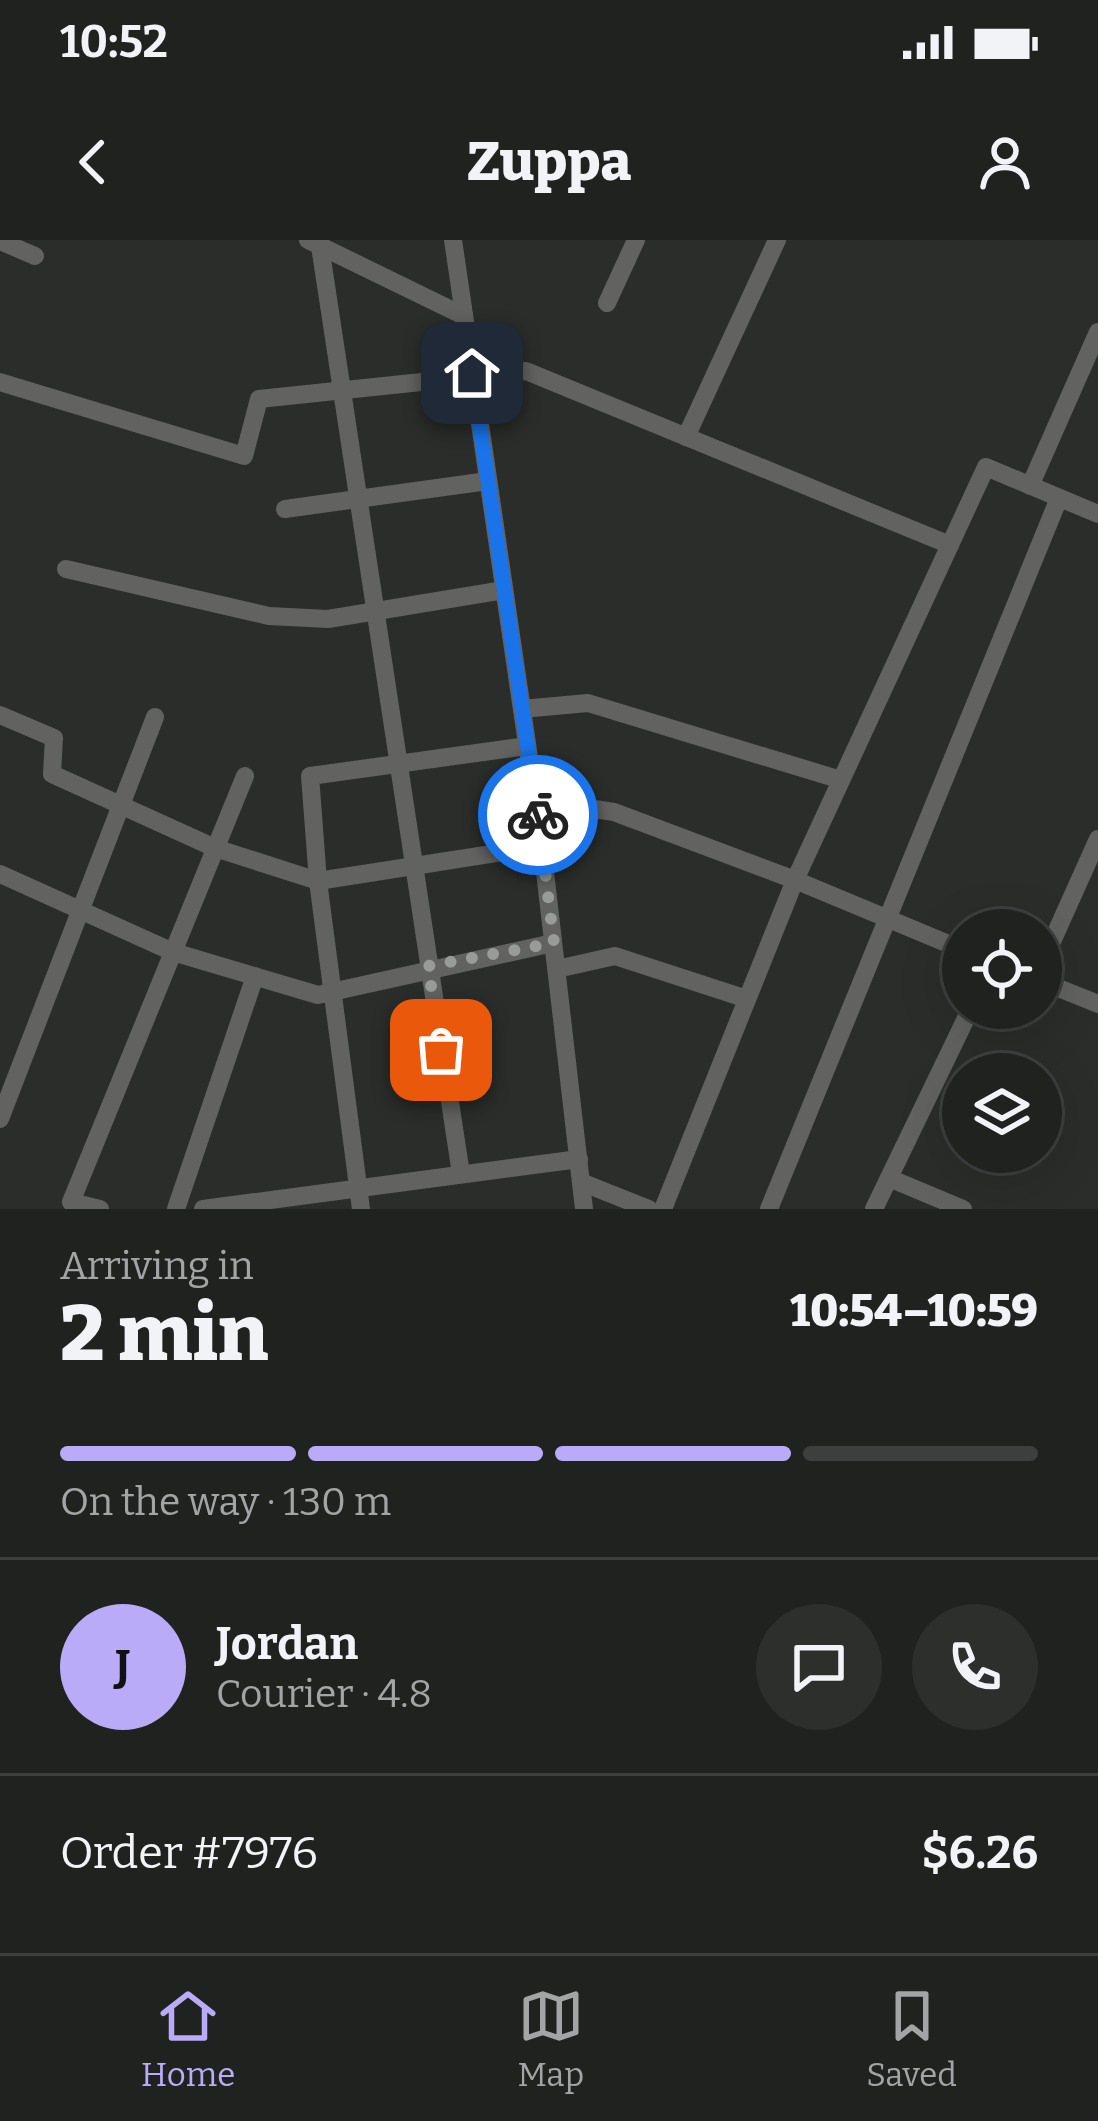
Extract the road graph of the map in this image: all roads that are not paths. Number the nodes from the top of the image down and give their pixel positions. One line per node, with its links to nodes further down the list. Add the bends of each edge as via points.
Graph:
1 (453, 240): 8 (street)
2 (636, 240): 7 (street)
3 (777, 240): 13 (street)
4 (0, 242): 6 (street)
5 (314, 243): 8 (street); 12 (street)
6 (35, 256)
7 (608, 303)
8 (464, 316): 10 (street)
9 (1098, 332): 15 (street)
10 (472, 373): 12 (street); 13 (street, via 526,371); 14 (street)
11 (0, 382): 12 (street, via 244,456 259,399)
12 (342, 393): 17 (street)
13 (686, 437): 20 (street)
14 (488, 481): 17 (street); 22 (street)
15 (1030, 486): 16 (street); 20 (street, via 986,467)
16 (1058, 498): 19 (street); 42 (street)
17 (358, 502): 18 (street); 23 (street)
18 (286, 508)
19 (1098, 514)
20 (950, 544): 30 (street)
21 (67, 569): 23 (street, via 269,616 328,619)
22 (504, 590): 23 (street); 24 (street)
23 (374, 609): 28 (street)
24 (522, 709): 27 (street); 30 (street, via 588,703)
25 (0, 715): 32 (street, via 54,738 52,774)
26 (155, 717): 32 (street)
27 (527, 746): 28 (street); 31 (street)
28 (398, 764): 36 (street); 39 (street, via 310,776)
29 (245, 776): 35 (street)
30 (841, 779): 38 (street)
31 (535, 800): 34 (street); 38 (street, via 614,812)
32 (121, 805): 35 (street); 40 (street)
33 (1098, 839): 41 (street)
34 (542, 846): 36 (street); 44 (street)
35 (215, 848): 39 (street); 45 (street)
36 (412, 867): 39 (street); 46 (street)
37 (0, 874): 40 (street)
38 (795, 880): 42 (street); 51 (street)
39 (318, 881): 50 (street)
40 (80, 913): 45 (street); 54 (street)
41 (1062, 919)
42 (886, 922): 43 (street); 69 (street)
43 (942, 942)
44 (554, 943): 46 (street); 47 (street)
45 (173, 952): 48 (street); 60 (street)
46 (428, 966): 50 (street); 56 (street)
47 (557, 970): 51 (street, via 615,956); 55 (street)
48 (255, 976): 50 (street, via 318,995); 63 (street)
49 (1062, 989): 52 (street)
50 (332, 991): 59 (street)
51 (747, 1000): 68 (street)
52 (1098, 1004)
53 (961, 1029): 57 (street)
54 (0, 1118)
55 (579, 1159): 56 (street); 58 (street)
56 (461, 1174): 59 (street)
57 (889, 1178): 70 (street); 71 (street)
58 (581, 1182): 66 (street); 67 (street)
59 (358, 1188): 61 (street); 65 (street)
60 (69, 1206): 62 (street)
61 (252, 1206): 64 (street)
62 (100, 1209)
63 (176, 1209)
64 (203, 1209)
65 (361, 1209)
66 (584, 1209)
67 (650, 1209)
68 (663, 1209)
69 (769, 1209)
70 (874, 1209)
71 (963, 1209)

